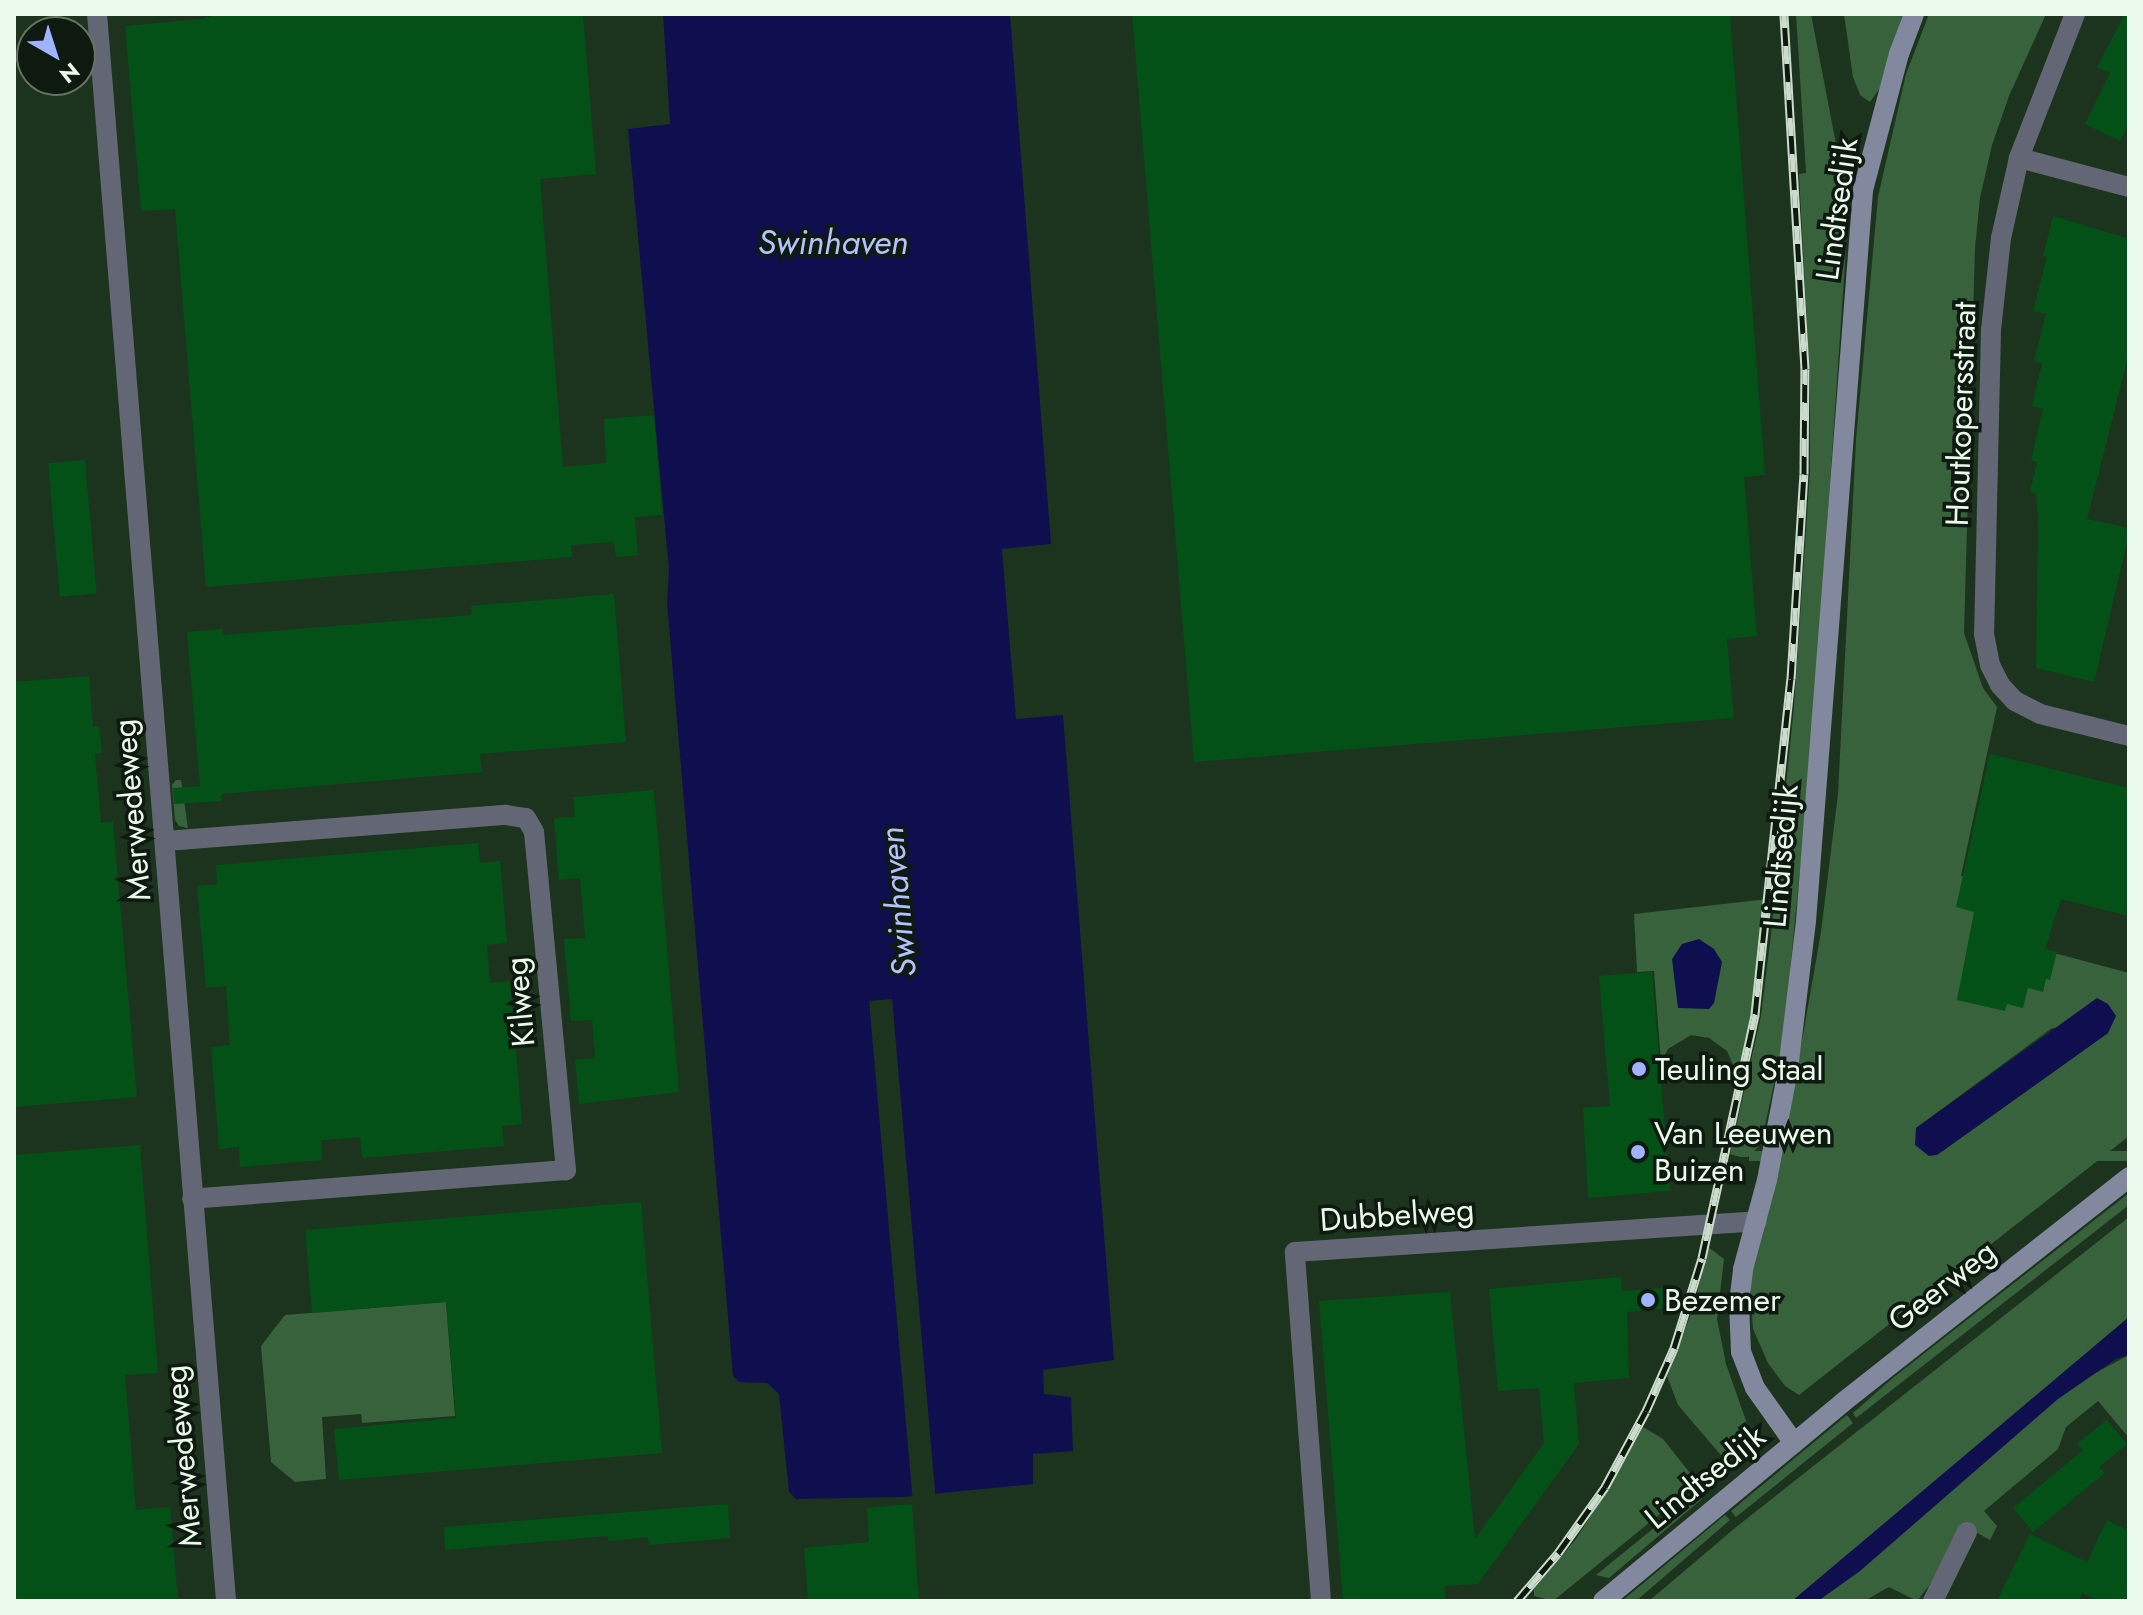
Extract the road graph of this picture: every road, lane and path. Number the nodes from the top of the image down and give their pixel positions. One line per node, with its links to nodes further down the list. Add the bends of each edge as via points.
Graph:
1 (97, 14): 7 (street, Merwedeweg)
2 (1914, 14): 10 (street, Lindtsedijk, via 1863,190 1806,921 1788,1070)
3 (2075, 14): 4 (street, Houtkopersstraat)
4 (2019, 158): 5 (street); 6 (street, Houtkopersstraat, via 2001,238 1991,330 1984,634 1990,665 2015,701 2040,714)
5 (2129, 187)
6 (2129, 736)
7 (166, 841): 9 (street, Merwedeweg); 9 (street, Kilweg, via 506,815 526,818 534,832 566,1170)
8 (2129, 1177): 11 (street, Geerweg)
9 (192, 1199): 13 (street, Merwedeweg)
10 (1757, 1221): 11 (street, Lindtsedijk, via 1741,1280 1741,1352 1755,1388); 14 (street, Dubbelweg, via 1295,1252)
11 (1794, 1443): 15 (street, Lindtsedijk)
12 (1967, 1532): 16 (street)
13 (226, 1601)
14 (1321, 1601)
15 (1603, 1601)
16 (1933, 1601)

